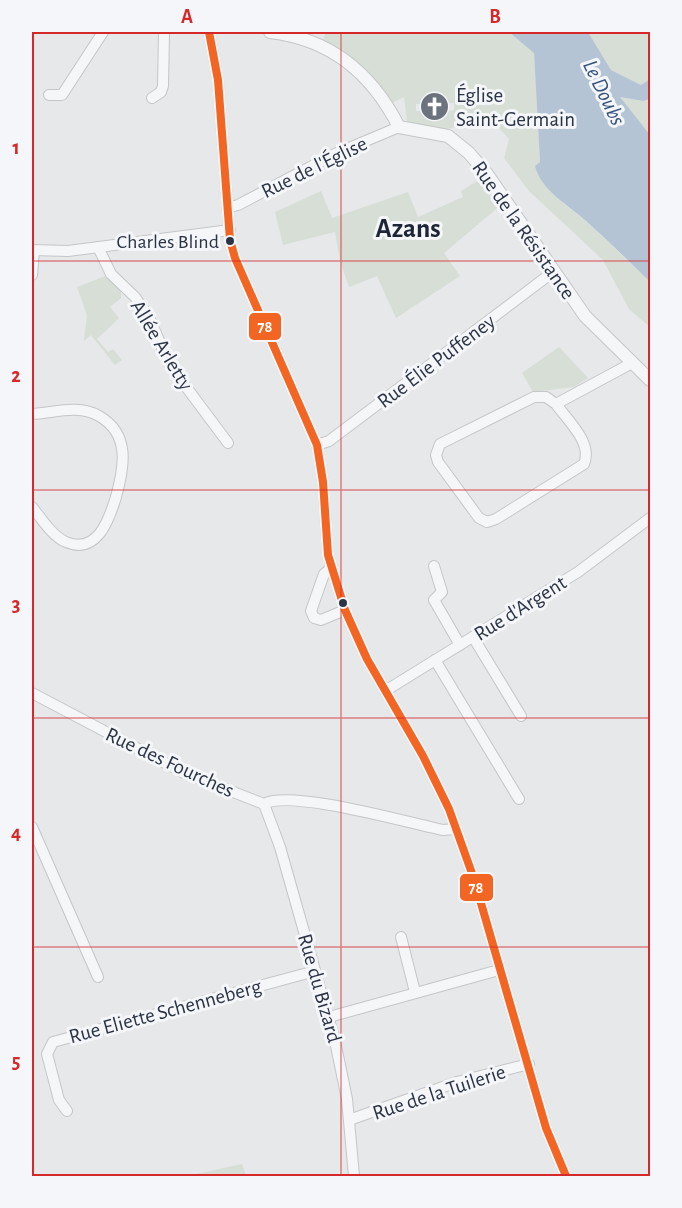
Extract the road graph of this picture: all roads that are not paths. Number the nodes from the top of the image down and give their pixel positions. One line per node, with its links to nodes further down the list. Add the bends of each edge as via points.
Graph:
1 (104, 32): 5 (street, via 62,95)
2 (164, 32): 6 (street, via 163,86)
3 (209, 32): 8 (street, via 218,80)
4 (270, 32): 7 (street, via 308,39 345,58 382,100)
5 (49, 95)
6 (152, 99)
7 (399, 127): 8 (street, Rue de l'Église, via 337,153); 12 (street, Rue de la Résistance, via 444,134 469,153)
8 (230, 207): 9 (street)
9 (230, 230): 10 (street); 19 (street, via 235,258)
10 (98, 247): 11 (street); 18 (street, Allée Arletty, via 111,274 149,317 169,364)
11 (33, 250): 13 (street)
12 (553, 272): 14 (street, Rue de la Résistance, via 585,316); 19 (street, Rue Élie Puffeney, via 329,441)
13 (32, 275)
14 (632, 363): 15 (street, Rue de la Résistance); 16 (street)
15 (651, 380)
16 (556, 404): 16 (street, via 546,397 534,397 440,444 438,462 479,518 487,522 496,519 584,464 584,444)
17 (32, 414): 20 (street, via 74,410 99,417 120,439 124,458 108,522 93,541 79,545 61,539)
18 (228, 443)
19 (317, 445): 23 (street)
20 (32, 507)
21 (651, 518): 25 (street, Rue d'Argent, via 569,578)
22 (434, 566): 26 (street, via 442,592 434,600)
23 (331, 568): 24 (street); 24 (street, via 324,574 311,611 314,618 321,620)
24 (345, 610): 28 (street)
25 (473, 637): 26 (street, Rue d'Argent); 30 (street)
26 (460, 645): 27 (street, Rue d'Argent)
27 (435, 660): 28 (street, Rue d'Argent); 31 (street)
28 (385, 691): 34 (street, via 431,771)
29 (32, 693): 32 (street, Rue des Fourches, via 184,773)
30 (521, 716)
31 (519, 799)
32 (264, 804): 34 (street, Rue des Fourches, via 272,800 305,803 443,830); 37 (street, Rue du Bizard)
33 (32, 826): 35 (street)
34 (456, 829): 38 (street)
35 (34, 841): 39 (street)
36 (401, 937): 40 (street)
37 (315, 970): 41 (street, Rue du Bizard); 43 (street, Rue Eliette Schenneberg, via 53,1042 47,1053 59,1100)
38 (499, 970): 40 (street); 42 (street)
39 (98, 976)
40 (415, 992): 41 (street)
41 (329, 1017): 44 (street, Rue du Bizard)
42 (529, 1065): 44 (street, Rue de la Tuilerie, via 458,1082); 46 (street, via 550,1142)
43 (67, 1111)
44 (349, 1120): 45 (street, Rue du Bizard)
45 (354, 1176)
46 (566, 1176)

